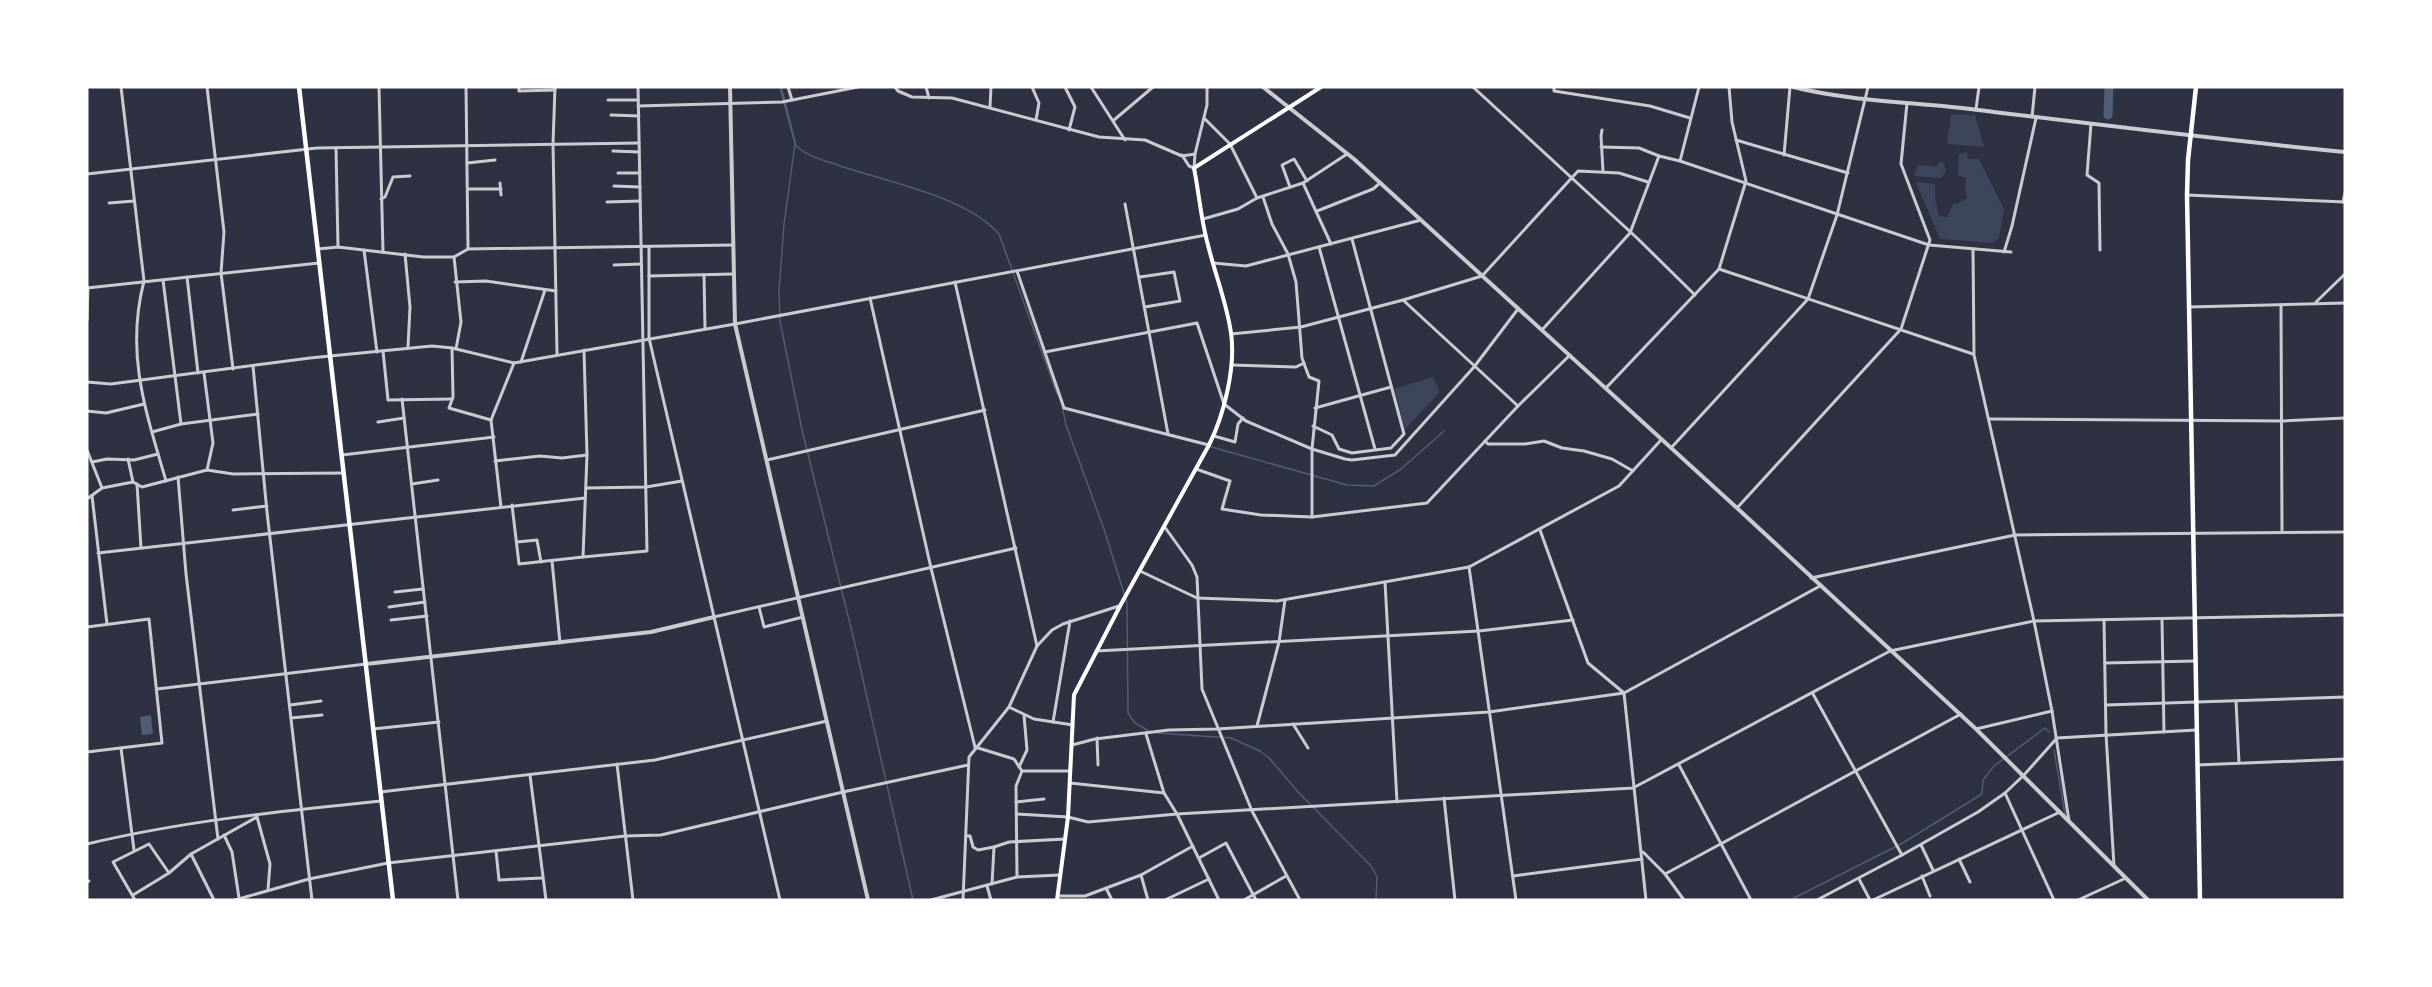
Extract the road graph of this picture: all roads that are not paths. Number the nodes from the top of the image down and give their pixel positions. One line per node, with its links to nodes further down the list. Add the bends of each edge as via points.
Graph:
1 (121, 87): 76 (street)
2 (207, 87): 72 (street)
3 (299, 87): 63 (main road)
4 (379, 87): 62 (street)
5 (465, 87): 59 (street)
6 (519, 87): 30 (street, via 519,91)
7 (638, 87): 34 (street)
8 (730, 87): 38 (street)
9 (788, 87): 36 (street)
10 (858, 87): 31 (street)
11 (895, 87): 32 (street, via 912,97)
12 (926, 87): 32 (street)
13 (992, 87): 40 (street)
14 (1032, 87): 48 (street, via 1039,103)
15 (1065, 87): 51 (street, via 1075,107)
16 (1091, 87): 49 (street)
17 (1152, 87): 49 (street)
18 (1206, 87): 46 (street)
19 (1263, 87): 41 (street)
20 (1321, 87): 41 (main road)
21 (1473, 87): 84 (street)
22 (1554, 87): 45 (street, via 1554,91 1650,106)
23 (1699, 87): 45 (street)
24 (1729, 87): 55 (street)
25 (1792, 87): 35 (street); 70 (street)
26 (1868, 87): 35 (street)
27 (1979, 87): 42 (street)
28 (2035, 87): 47 (street)
29 (2196, 87): 53 (main road)
30 (555, 89): 57 (street)
31 (846, 89): 36 (street)
32 (929, 98): 40 (street, via 952,98)
33 (608, 100): 34 (street)
34 (638, 100): 39 (street)
35 (1865, 100): 37 (street); 80 (street)
36 (790, 101): 38 (street)
37 (1907, 103): 42 (street); 116 (street, via 1901,164)
38 (730, 104): 39 (street); 115 (street)
39 (639, 106): 44 (street)
40 (990, 107): 48 (street)
41 (1288, 108): 58 (main road); 68 (street)
42 (1976, 109): 47 (street)
43 (611, 115): 44 (street)
44 (639, 116): 56 (street)
45 (1690, 117): 74 (street)
46 (1204, 118): 58 (street); 67 (street)
47 (2034, 118): 50 (street); 129 (street)
48 (1035, 120): 51 (street)
49 (1114, 120): 54 (street)
50 (2091, 124): 53 (street); 127 (street, via 2088,175 2099,183)
51 (1069, 130): 54 (street)
52 (1602, 130): 60 (street)
53 (2190, 137): 66 (street); 97 (main road)
54 (1125, 140): 69 (street, via 1145,140)
55 (1736, 140): 70 (street); 89 (street)
56 (639, 143): 57 (street); 65 (street)
57 (553, 144): 59 (street); 121 (street)
58 (1230, 144): 77 (main road); 99 (street)
59 (466, 145): 62 (street); 75 (street)
60 (1601, 147): 71 (street, via 1639,148); 78 (street)
61 (336, 148): 62 (street); 63 (street); 117 (street)
62 (380, 148): 100 (street)
63 (307, 149): 72 (street); 122 (main road)
64 (613, 151): 65 (street)
65 (639, 152): 79 (street)
66 (2345, 152)
67 (1195, 154): 69 (street); 77 (street)
68 (1347, 154): 85 (street); 88 (street)
69 (1182, 155): 77 (street)
70 (1784, 155): 80 (street)
71 (1659, 156): 74 (street); 86 (street)
72 (215, 159): 76 (street); 140 (street, via 224,232)
73 (495, 160): 75 (street)
74 (1680, 161): 89 (street)
75 (467, 164): 93 (street)
76 (130, 168): 82 (street); 101 (street)
77 (1194, 168): 109 (main road)
78 (1604, 171): 84 (street, via 1578,171); 86 (street)
79 (640, 172): 81 (street); 91 (street)
80 (1848, 172): 108 (street)
81 (618, 173)
82 (87, 174)
83 (410, 176): 100 (street, via 393,177)
84 (1571, 178): 111 (street); 146 (street)
85 (1305, 182): 92 (street); 92 (street, via 1294,159 1282,165); 107 (street)
86 (1648, 182): 111 (street)
87 (500, 183): 94 (street)
88 (1380, 183): 107 (street); 110 (street)
89 (1746, 184): 108 (street); 138 (street)
90 (614, 186): 91 (street)
91 (640, 187): 102 (street)
92 (1290, 187): 98 (street)
93 (468, 189): 94 (street); 123 (street)
94 (501, 189): 96 (street)
95 (2345, 193): 104 (street)
96 (501, 195)
97 (2187, 195): 104 (street); 163 (main road)
98 (1263, 196): 99 (street); 132 (street)
99 (1257, 198): 109 (street)
100 (381, 199): 128 (street)
101 (134, 201): 105 (street); 149 (street)
102 (640, 201): 103 (street); 118 (street)
103 (607, 202)
104 (2344, 202)
105 (109, 203)
106 (1125, 204): 124 (street)
107 (1317, 211): 114 (street)
108 (1837, 215): 116 (street); 157 (street)
109 (1203, 219): 112 (main road)
110 (1421, 220): 113 (street); 146 (street)
111 (1630, 233): 155 (street); 172 (street)
112 (1206, 235): 124 (street); 135 (main road)
113 (1352, 239): 114 (street); 164 (street)
114 (1331, 244): 120 (street)
115 (733, 245): 119 (street); 141 (street)
116 (1929, 245): 125 (street); 171 (street)
117 (338, 247): 122 (street); 126 (street)
118 (641, 247): 119 (street); 121 (street); 136 (street)
119 (648, 247): 145 (street)
120 (1319, 247): 132 (street); 166 (street)
121 (555, 248): 123 (street); 154 (street)
122 (318, 249): 134 (main road)
123 (468, 249): 133 (street)
124 (1134, 249): 139 (street); 147 (street)
125 (1973, 249): 129 (street); 185 (street)
126 (364, 250): 128 (street); 181 (street)
127 (2100, 250)
128 (382, 252): 131 (street)
129 (2004, 252): 130 (street)
130 (2011, 252)
131 (405, 254): 133 (street); 177 (street, via 410,307)
132 (1288, 254): 135 (street, via 1246,266); 169 (street, via 1296,282)
133 (454, 257): 150 (street)
134 (321, 262): 140 (street); 186 (main road)
135 (1213, 262): 174 (main road)
136 (641, 264): 137 (street); 176 (street)
137 (614, 265)
138 (1719, 269): 155 (street); 157 (street)
139 (1015, 271): 151 (street); 182 (street)
140 (221, 273): 144 (street); 193 (street)
141 (733, 274): 143 (street); 168 (street)
142 (2345, 274): 159 (street)
143 (704, 275): 145 (street); 170 (street)
144 (187, 276): 148 (street); 195 (street)
145 (649, 276): 175 (street)
146 (1482, 276): 158 (street); 165 (street)
147 (1140, 277): 162 (street); 162 (street, via 1174,272 1180,301)
148 (163, 279): 149 (street); 196 (street)
149 (144, 281): 152 (street); 197 (street, via 137,309)
150 (456, 282): 153 (street, via 486,281); 178 (street, via 461,322)
151 (955, 282): 156 (street); 208 (street)
152 (87, 288): 167 (street)
153 (545, 290): 154 (street); 187 (street)
154 (556, 291): 183 (street)
155 (1695, 295): 200 (street)
156 (870, 298): 168 (street); 222 (street)
157 (1808, 299): 171 (street); 232 (street)
158 (1403, 300): 164 (street); 192 (street)
159 (2316, 302): 160 (street); 161 (street)
160 (2345, 303)
161 (2281, 305): 163 (street); 218 (street)
162 (1144, 307): 173 (street)
163 (2189, 307): 215 (main road)
164 (1370, 308): 166 (street); 199 (street)
165 (1518, 309): 172 (street); 192 (street)
166 (1337, 317): 169 (street); 201 (street)
167 (87, 320)
168 (735, 324): 170 (street); 239 (street)
169 (1300, 327): 174 (street); 189 (street)
170 (705, 328): 175 (street)
171 (1901, 329): 185 (street); 262 (street)
172 (1542, 330): 184 (street)
173 (1149, 333): 182 (street); 205 (street, via 1197,323); 224 (street)
174 (1231, 334): 190 (main road)
175 (649, 338): 176 (street); 250 (street)
176 (642, 339): 179 (street); 253 (street)
177 (408, 347): 178 (street); 180 (street)
178 (454, 349): 188 (street); 203 (street)
179 (585, 350): 183 (street); 237 (street)
180 (383, 351): 181 (street); 202 (street, via 388,400)
181 (377, 352): 186 (street)
182 (1045, 352): 224 (street, via 1064,408)
183 (557, 354): 187 (street)
184 (1570, 355): 200 (street); 206 (street)
185 (1974, 355): 214 (street)
186 (332, 356): 191 (street); 236 (main road)
187 (521, 362): 188 (street)
188 (514, 363): 217 (street)
189 (1304, 363): 190 (street, via 1296,367); 207 (street, via 1309,377 1319,381)
190 (1230, 365): 205 (main road)
191 (253, 366): 193 (street); 210 (street)
192 (1474, 367): 206 (street); 231 (street, via 1395,455 1352,460)
193 (233, 369): 194 (street)
194 (204, 373): 195 (street); 216 (street)
195 (198, 374): 196 (street)
196 (175, 376): 197 (street); 220 (street)
197 (138, 380): 198 (street); 204 (street)
198 (87, 382)
199 (1391, 387): 201 (street); 233 (street, via 1404,434 1391,448)
200 (1606, 388): 227 (street)
201 (1360, 395): 207 (street); 233 (street)
202 (402, 399): 203 (street); 211 (street)
203 (452, 399): 217 (street, via 450,408)
204 (144, 404): 209 (street, via 106,413); 223 (street)
205 (1224, 404): 212 (street); 226 (main road)
206 (1518, 406): 228 (street)
207 (1315, 408): 221 (street)
208 (985, 410): 222 (street); 277 (street)
209 (87, 411)
210 (258, 414): 216 (street); 246 (street)
211 (404, 418): 219 (street); 230 (street)
212 (1243, 418): 226 (street, via 1235,441); 231 (street)
213 (2345, 418): 218 (street)
214 (1990, 419): 215 (street); 273 (street)
215 (2190, 419): 218 (street); 269 (main road)
216 (210, 420): 220 (street); 243 (street, via 213,442)
217 (491, 420): 225 (street)
218 (2283, 421): 270 (street)
219 (378, 422)
220 (180, 424): 223 (street)
221 (1313, 426): 231 (street); 233 (street, via 1328,431 1339,449 1352,453)
222 (900, 429): 239 (street); 283 (street)
223 (152, 432): 235 (street)
224 (1168, 434): 229 (street)
225 (494, 436): 230 (street); 240 (street)
226 (1214, 436): 229 (main road)
227 (1661, 440): 232 (street); 244 (street)
228 (1485, 441): 244 (street, via 1544,441 1620,461); 265 (street, via 1427,503)
229 (1209, 445): 242 (main road)
230 (407, 448): 236 (street); 252 (street)
231 (1312, 448): 265 (street)
232 (1671, 448): 262 (street)
233 (1376, 449)
234 (87, 450): 241 (street)
235 (158, 454): 238 (street); 249 (street)
236 (342, 455): 245 (main road)
237 (587, 455): 240 (street); 255 (street)
238 (128, 459): 241 (street); 251 (street)
239 (767, 460): 290 (street)
240 (495, 461): 261 (street)
241 (92, 462): 254 (street)
242 (1196, 469): 265 (street, via 1230,481 1222,509); 267 (main road)
243 (207, 471): 246 (street); 247 (street)
244 (1633, 471): 268 (street, via 1619,486)
245 (344, 473): 246 (street); 266 (main road)
246 (265, 474): 260 (street)
247 (178, 477): 249 (street); 274 (street)
248 (438, 480): 252 (street)
249 (165, 481): 251 (street, via 142,487)
250 (682, 481): 253 (street); 299 (street)
251 (135, 483): 254 (street); 276 (street)
252 (412, 484): 264 (street)
253 (646, 487): 255 (street); 279 (street, via 647,551)
254 (102, 488): 256 (street)
255 (586, 488): 257 (street)
256 (92, 496): 258 (street); 278 (street)
257 (585, 498): 259 (street); 279 (street)
258 (87, 499)
259 (512, 505): 261 (street); 275 (street)
260 (267, 506): 263 (street); 272 (street)
261 (501, 507): 264 (street)
262 (1737, 508): 285 (street)
263 (233, 510)
264 (415, 517): 266 (street); 288 (street)
265 (1312, 517)
266 (350, 524): 272 (street); 322 (main road)
267 (1164, 525): 284 (main road); 291 (street, via 1192,565 1199,586)
268 (1540, 530): 282 (street); 303 (street)
269 (2193, 532): 270 (street); 273 (street); 301 (main road)
270 (2282, 532): 271 (street)
271 (2345, 532)
272 (270, 534): 274 (street); 323 (street)
273 (2016, 535): 285 (street); 307 (street)
274 (183, 542): 276 (street); 324 (street)
275 (517, 542): 281 (street, via 537,540); 281 (street, via 519,564)
276 (141, 548): 278 (street)
277 (1016, 548): 283 (street); 314 (street)
278 (98, 553): 308 (street)
279 (583, 556): 280 (street)
280 (552, 561): 281 (street); 313 (street)
281 (540, 562)
282 (1469, 567): 286 (street); 310 (street)
283 (931, 568): 290 (street); 360 (street)
284 (1140, 571): 291 (street); 294 (main road)
285 (1811, 578): 287 (street)
286 (1385, 582): 292 (street); 311 (street)
287 (1820, 586): 317 (street); 326 (street)
288 (423, 589): 289 (street); 293 (street)
289 (395, 592)
290 (799, 598): 296 (street); 300 (street)
291 (1197, 598): 292 (street); 315 (street)
292 (1285, 600): 312 (street)
293 (425, 602): 295 (street); 298 (street)
294 (1120, 606): 306 (street); 316 (main road)
295 (389, 607)
296 (759, 607): 299 (street); 300 (street, via 764,627)
297 (2345, 615): 301 (street)
298 (427, 616): 302 (street); 318 (street)
299 (714, 617): 313 (street, via 651,632); 358 (street)
300 (803, 617): 343 (street)
301 (2195, 617): 305 (street); 319 (main road)
302 (391, 620)
303 (1573, 620): 310 (street); 326 (street, via 1588,663)
304 (2104, 620): 305 (street); 307 (street); 321 (street)
305 (2162, 620): 320 (street)
306 (1070, 621): 314 (street, via 1052,630); 345 (street)
307 (2034, 621): 317 (street); 336 (street)
308 (107, 624): 309 (street); 325 (street, via 149,619)
309 (87, 627)
310 (1479, 631): 311 (street); 337 (street)
311 (1388, 636): 312 (street); 342 (street)
312 (1279, 642): 315 (street); 348 (street)
313 (560, 643): 318 (street)
314 (1037, 646): 335 (street)
315 (1199, 647): 316 (street); 350 (street, via 1202,689)
316 (1096, 651): 346 (main road, via 1074,695)
317 (1890, 651): 327 (street); 338 (street)
318 (432, 658): 322 (street); 344 (street)
319 (2195, 661): 320 (street); 330 (main road)
320 (2162, 662): 321 (street); 332 (street)
321 (2105, 663): 334 (street)
322 (366, 664): 323 (street); 349 (main road)
323 (286, 673): 324 (street); 333 (street)
324 (201, 683): 325 (street); 398 (street)
325 (157, 689): 361 (street, via 162,743)
326 (1624, 693): 337 (street); 379 (street)
327 (1813, 694): 369 (street); 374 (street)
328 (2345, 697): 331 (street)
329 (321, 701): 333 (street)
330 (2196, 701): 331 (street); 332 (street); 352 (main road)
331 (2236, 701): 365 (street)
332 (2163, 702): 334 (street); 353 (street)
333 (290, 705): 341 (street)
334 (2106, 705): 355 (street)
335 (1009, 707): 340 (street); 360 (street)
336 (2052, 711): 351 (street); 357 (street)
337 (1489, 712): 342 (street); 384 (street)
338 (1961, 714): 351 (street); 374 (street)
339 (322, 715): 341 (street)
340 (1024, 715): 345 (street); 371 (street, via 1027,750)
341 (291, 718): 390 (street)
342 (1393, 718): 347 (street); 389 (street)
343 (827, 721): 358 (street); 381 (street)
344 (439, 722): 349 (street); 378 (street)
345 (1053, 722): 346 (street)
346 (1073, 724): 359 (main road)
347 (1293, 724): 348 (street); 362 (street)
348 (1257, 726): 350 (street)
349 (373, 729): 380 (main road)
350 (1217, 729): 354 (street); 392 (street)
351 (1976, 729): 376 (street)
352 (2196, 730): 353 (street); 370 (main road)
353 (2164, 732): 355 (street)
354 (1146, 734): 356 (street); 382 (street)
355 (2106, 734): 357 (street); 424 (street)
356 (1097, 738): 359 (street); 368 (street)
357 (2056, 738): 376 (street); 399 (street)
358 (743, 740): 366 (street); 391 (street)
359 (1072, 745): 373 (main road)
360 (975, 747): 367 (street); 371 (street, via 1014,759)
361 (121, 748): 363 (street); 401 (street)
362 (1308, 748)
363 (87, 752)
364 (2345, 759): 365 (street)
365 (2239, 763): 370 (street)
366 (617, 765): 375 (street); 403 (street)
367 (968, 765): 381 (street); 404 (street)
368 (1098, 765)
369 (1679, 765): 379 (street); 408 (street)
370 (2197, 765): 480 (main road)
371 (1019, 767): 372 (street)
372 (1022, 771): 373 (street); 388 (street, via 1016,786)
373 (1070, 771): 377 (main road)
374 (1857, 771): 408 (street); 418 (street)
375 (530, 775): 378 (street); 411 (street)
376 (2024, 775): 383 (street); 393 (street)
377 (1070, 783): 382 (street); 397 (main road)
378 (446, 784): 380 (street); 419 (street)
379 (1634, 788): 384 (street); 415 (street)
380 (380, 792): 387 (main road)
381 (843, 792): 391 (street); 459 (street)
382 (1164, 793): 395 (street)
383 (2005, 793): 400 (street); 410 (street)
384 (1502, 795): 385 (street); 431 (street)
385 (1444, 798): 389 (street); 470 (street)
386 (1044, 799): 388 (street)
387 (381, 801): 390 (street); 423 (main road)
388 (1016, 802): 394 (street)
389 (1397, 802): 392 (street)
390 (302, 810): 396 (street); 436 (street)
391 (759, 811): 403 (street, via 661,835); 458 (street)
392 (1252, 811): 395 (street); 430 (street)
393 (2060, 812): 399 (street); 400 (street)
394 (1017, 814): 397 (street); 407 (street)
395 (1177, 814): 397 (street, via 1089,822); 412 (street)
396 (257, 816): 398 (street); 402 (street); 442 (street, via 270,864)
397 (1068, 817): 406 (main road)
398 (216, 819): 401 (street); 405 (street)
399 (2069, 821): 424 (street)
400 (2022, 830): 422 (street); 477 (street)
401 (130, 834): 409 (street); 414 (street)
402 (224, 836): 405 (street); 449 (street, via 232,852)
403 (625, 836): 411 (street); 457 (street)
404 (966, 836): 413 (street, via 970,836 978,850); 443 (street)
405 (218, 839): 417 (street)
406 (1065, 839): 407 (street); 428 (main road)
407 (1016, 842): 413 (street); 433 (street)
408 (1721, 843): 427 (street); 474 (street)
409 (87, 844)
410 (1921, 845): 418 (street); 425 (street)
411 (539, 846): 416 (street); 434 (street)
412 (1193, 846): 420 (street); 429 (street)
413 (994, 847): 440 (street)
414 (134, 850): 426 (street, via 149,844); 445 (street, via 113,862)
415 (1641, 850): 421 (street); 427 (street)
416 (496, 851): 419 (street); 434 (street, via 499,880)
417 (192, 854): 426 (street); 451 (street)
418 (1902, 855): 438 (street)
419 (455, 857): 423 (street); 455 (street)
420 (1199, 858): 437 (street); 446 (street, via 1226,843)
421 (1642, 859): 431 (street); 472 (street)
422 (1959, 859): 425 (street); 439 (street)
423 (388, 863): 436 (street); 454 (main road)
424 (2114, 866): 435 (street)
425 (1933, 870): 432 (street)
426 (169, 873): 445 (street)
427 (1665, 874): 473 (street)
428 (1060, 875): 433 (street); 448 (main road)
429 (1141, 875): 441 (street); 464 (street)
430 (1286, 876): 446 (street); 469 (street)
431 (1513, 876): 471 (street)
432 (1922, 876): 447 (street); 476 (street)
433 (1017, 877): 440 (street)
434 (542, 878): 456 (street)
435 (2126, 878): 478 (street); 479 (street)
436 (309, 879): 442 (street); 453 (street)
437 (1209, 879): 465 (street); 466 (street)
438 (1859, 879): 475 (street); 476 (street)
439 (1970, 882)
440 (990, 886): 443 (street); 462 (street)
441 (1106, 888): 448 (street, via 1085,896); 463 (street)
442 (268, 890): 444 (street)
443 (964, 891): 460 (street); 461 (street)
444 (257, 893): 449 (street); 452 (street)
445 (133, 895): 450 (street)
446 (1253, 895): 467 (street); 468 (street)
447 (1930, 896)
448 (1058, 898)
449 (237, 899)
450 (135, 900)
451 (214, 900)
452 (260, 900)
453 (312, 900)
454 (393, 900)
455 (458, 900)
456 (546, 900)
457 (633, 900)
458 (780, 900)
459 (868, 900)
460 (931, 900)
461 (963, 900)
462 (991, 900)
463 (1112, 900)
464 (1148, 900)
465 (1165, 900)
466 (1219, 900)
467 (1244, 900)
468 (1256, 900)
469 (1300, 900)
470 (1455, 900)
471 (1516, 900)
472 (1646, 900)
473 (1684, 900)
474 (1751, 900)
475 (1817, 900)
476 (1872, 900)
477 (2054, 900)
478 (2078, 900)
479 (2148, 900)
480 (2199, 900)

